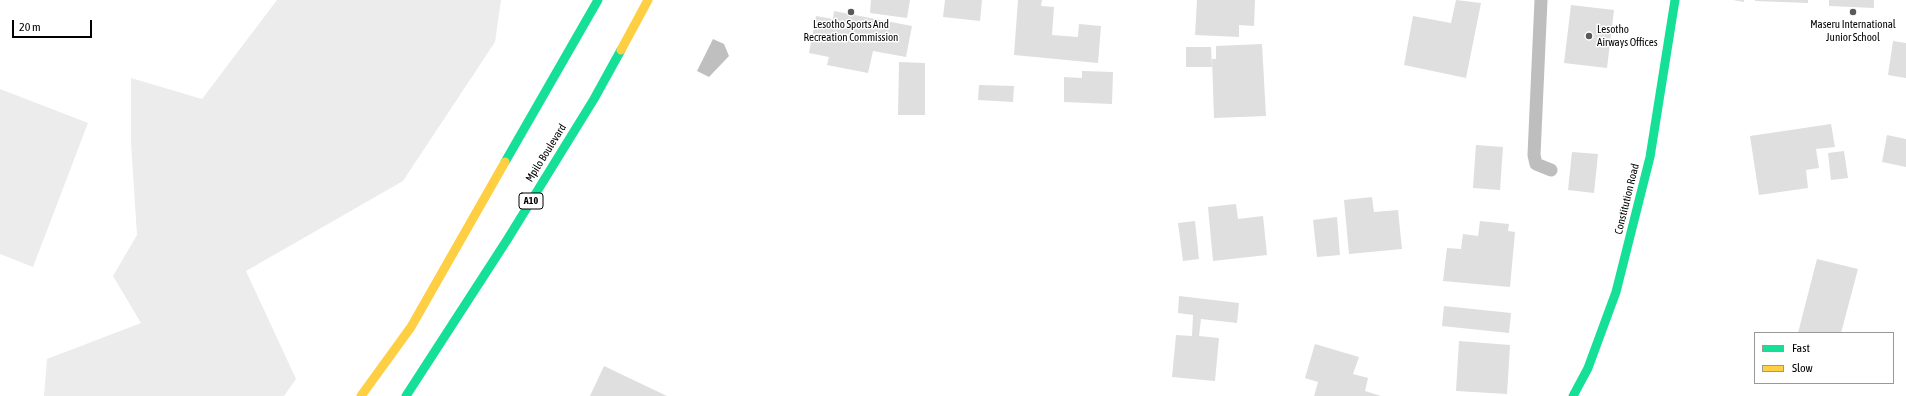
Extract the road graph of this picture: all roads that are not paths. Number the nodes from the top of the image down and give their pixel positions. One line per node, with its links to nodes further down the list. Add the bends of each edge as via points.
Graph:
1 (598, 0): 6 (main road, via 411,327)
2 (648, 0): 7 (main road, Mpilo Boulevard / A10, via 594,100 512,233)
3 (1541, 0): 5 (lane, via 1534,155 1536,164)
4 (1675, 0): 8 (main road, Constitution Road, via 1650,157 1616,292 1588,368)
5 (1551, 170)
6 (361, 396)
7 (406, 396)
8 (1574, 396)

